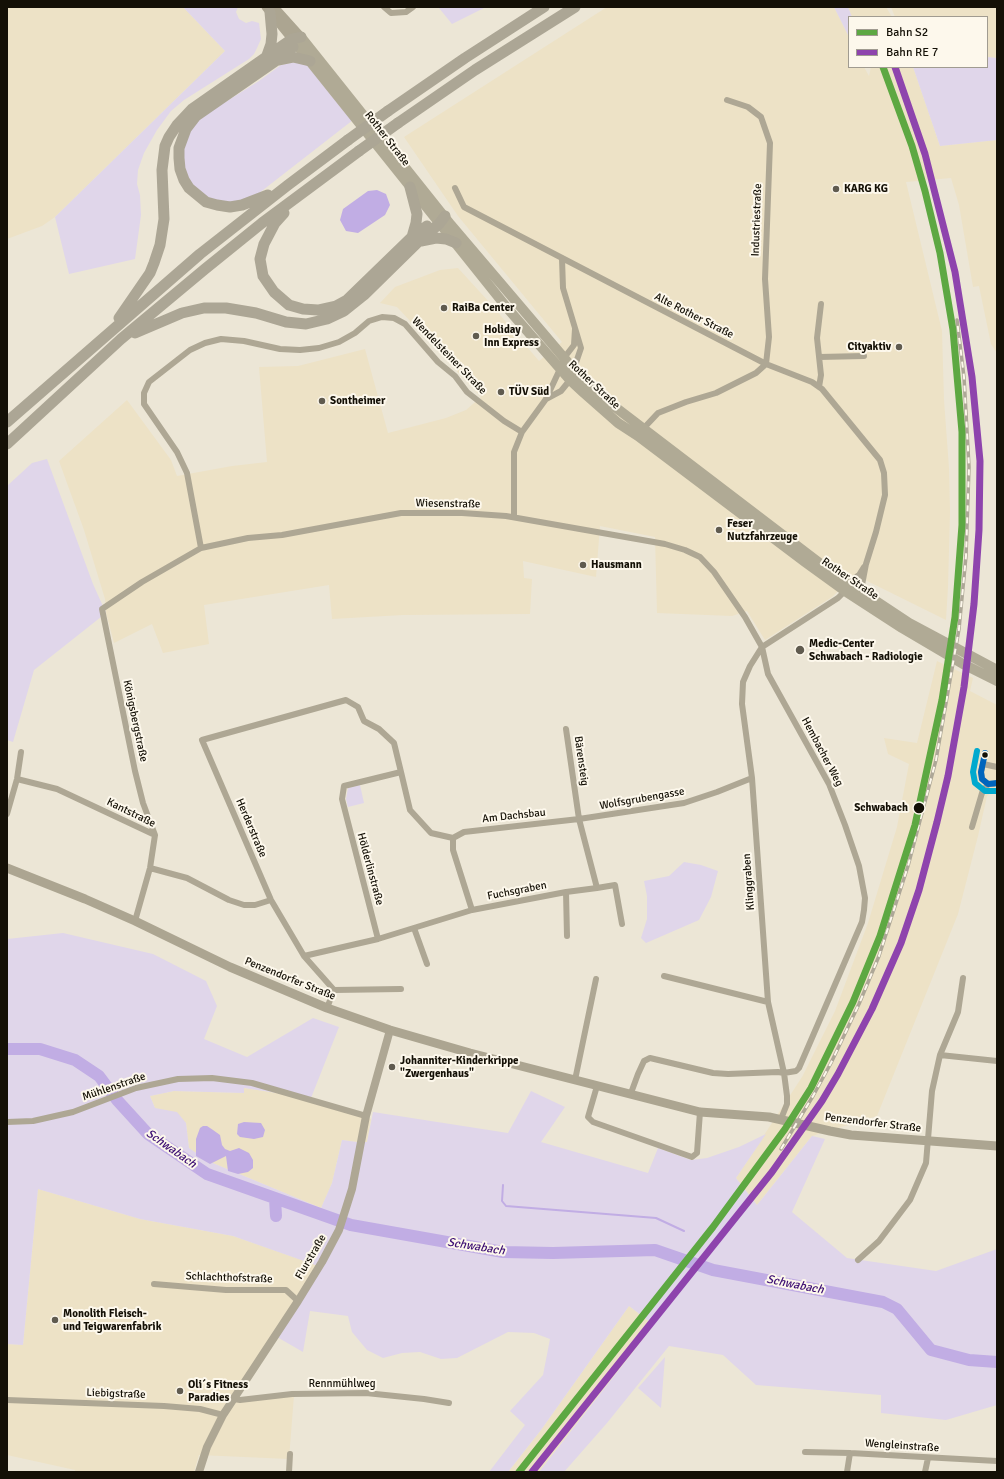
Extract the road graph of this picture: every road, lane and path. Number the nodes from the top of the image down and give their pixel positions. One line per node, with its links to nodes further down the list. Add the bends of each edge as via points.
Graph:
1 (384, 7): 2 (street, via 391,13 406,12)
2 (413, 7)
3 (544, 7): 11 (highway, bridge, via 388,111)
4 (575, 7): 14 (highway, bridge, via 475,70)
5 (270, 9): 6 (main road, Rother Straße); 7 (highway, via 272,34)
6 (296, 40): 7 (highway); 8 (highway); 9 (main road, Rother Straße); 15 (main road, Rother Straße)
7 (266, 58): 21 (highway, via 192,109 169,136 162,170 164,219 158,251 150,273)
8 (277, 60): 9 (highway, via 293,57); 11 (highway, via 196,116 186,128 179,158 180,169 189,188 206,202 217,205 242,205)
9 (310, 61): 12 (main road, Rother Straße)
10 (727, 100): 26 (street, Industriestraße, via 748,107 761,117 770,143 765,279 769,337)
11 (288, 185): 21 (highway, via 200,254)
12 (410, 187): 15 (main road, Rother Straße); 16 (highway, via 417,214)
13 (455, 188): 18 (street, Alte Rother Straße, via 464,207)
14 (302, 194): 16 (highway, via 275,222 260,259 263,276 274,292 289,305 318,310 336,306 347,300); 22 (highway, via 262,223)
15 (440, 220): 16 (highway); 17 (main road, Rother Straße); 25 (main road, Rother Straße, via 502,286)
16 (415, 240): 17 (highway, via 436,238); 22 (highway, via 364,295 344,311 327,319 306,324 226,308 204,308 182,313)
17 (456, 243): 28 (main road, Rother Straße)
18 (562, 258): 20 (street, via 563,288); 26 (street, Alte Rother Straße)
19 (821, 304): 24 (street, via 817,338)
20 (575, 329): 25 (street, via 574,345); 27 (street, via 581,348)
21 (109, 332): 32 (highway)
22 (122, 339): 35 (highway)
23 (864, 356): 24 (street)
24 (819, 357): 30 (street)
25 (564, 358): 27 (main road, Rother Straße); 28 (street)
26 (766, 364): 30 (street, Alte Rother Straße); 34 (street, via 756,373 716,393 658,413)
27 (573, 368): 29 (street); 34 (main road, Rother Straße)
28 (560, 369): 29 (main road, Rother Straße); 31 (street)
29 (570, 380): 31 (street, via 561,391); 34 (main road, Rother Straße, via 618,423)
30 (819, 387): 38 (street, Alte Rother Straße, via 880,460 884,473 884,495)
31 (546, 399): 33 (street)
32 (7, 422)
33 (522, 432): 36 (street, via 514,452); 37 (street, Wendelsteiner Straße, via 467,392 405,324 394,318 382,317 369,322 339,342 319,348 280,349 221,339 205,343 190,350 149,382 144,393 144,404 177,452 187,473)
34 (641, 432): 39 (main road, Rother Straße, via 805,562)
35 (7, 444)
36 (514, 517): 37 (street, Wiesenstraße, via 462,513 401,513); 42 (street, Wiesenstraße, via 664,544 700,557 714,572)
37 (201, 548): 41 (street, Wiesenstraße, via 142,582)
38 (866, 564): 39 (street, Alte Rother Straße); 40 (street, Alte Rother Straße)
39 (848, 588): 40 (main road, Rother Straße); 42 (street, via 835,600); 44 (main road, Rother Straße, via 902,628)
40 (863, 593): 43 (main road, Rother Straße, via 909,623)
41 (102, 609): 56 (street, Königsbergstraße, via 135,770)
42 (762, 647): 49 (street, Klinggraben, via 743,682 742,704); 81 (street, Hembacher Weg, via 768,674 829,784 859,866 865,898 862,922 799,1068)
43 (997, 670)
44 (997, 681)
45 (566, 729): 54 (street, Bärensteig)
46 (21, 752): 50 (street)
47 (997, 767): 52 (street, via 983,764 982,779)
48 (401, 772): 57 (street, via 410,810 431,833); 62 (street, Herderstraße, via 394,743 379,729 364,721 358,707 346,700 202,740); 68 (street, Hölderlinstraße, via 344,786 342,799)
49 (752, 778): 54 (street, Wolfsgrubengasse, via 684,803); 76 (street, Klinggraben)
50 (17, 779): 53 (street); 56 (street, Kantstraße, via 56,789)
51 (997, 783): 52 (street)
52 (988, 784): 55 (street, via 982,793)
53 (7, 814)
54 (579, 819): 57 (street, Am Dachsbau, via 464,832); 60 (street)
55 (972, 827)
56 (155, 835): 59 (street, Kantstraße)
57 (453, 838): 63 (street, via 454,850)
58 (7, 868): 64 (main road, Penzendorfer Straße, via 85,898)
59 (150, 868): 62 (street, via 187,878 244,905 255,905); 64 (street, Kantstraße)
60 (597, 888): 61 (street, Fuchsgraben); 65 (street, Fuchsgraben, via 615,885)
61 (566, 892): 63 (street, Fuchsgraben); 67 (street)
62 (271, 900): 69 (street, Herderstraße)
63 (472, 910): 66 (street, Fuchsgraben)
64 (135, 921): 77 (main road, Penzendorfer Straße, via 230,967)
65 (622, 924)
66 (414, 928): 68 (street, Fuchsgraben); 70 (street)
67 (567, 936)
68 (378, 939): 69 (street)
69 (304, 956): 75 (street, Herderstraße)
70 (427, 964)
71 (664, 976): 76 (street)
72 (963, 978): 79 (street, via 958,1012)
73 (596, 979): 82 (street)
74 (401, 989): 75 (street)
75 (334, 990): 77 (street)
76 (768, 1002): 81 (street, Klinggraben)
77 (327, 1008): 78 (main road, Penzendorfer Straße)
78 (390, 1030): 82 (main road, Penzendorfer Straße, via 470,1054); 86 (street, Flurstraße)
79 (940, 1055): 80 (street); 89 (street, via 932,1091)
80 (997, 1061)
81 (784, 1073): 84 (street, via 713,1074 650,1058 644,1061); 87 (street, Klinggraben, via 787,1104)
82 (575, 1080): 83 (main road, Penzendorfer Straße)
83 (597, 1086): 84 (main road, Penzendorfer Straße); 85 (street, via 588,1117 593,1122 692,1156 697,1153)
84 (631, 1094): 85 (main road, Penzendorfer Straße)
85 (700, 1112): 87 (main road, Penzendorfer Straße)
86 (366, 1116): 88 (street, Mühlenstraße, via 252,1083 212,1078 178,1079 136,1088 73,1112 33,1121); 93 (street, Flurstraße, via 352,1189 339,1230)
87 (781, 1119): 89 (main road, Penzendorfer Straße, via 839,1133)
88 (7, 1122)
89 (928, 1141): 90 (main road, Penzendorfer Straße); 91 (street, via 926,1163 910,1200 879,1241)
90 (997, 1146)
91 (858, 1260)
92 (154, 1284): 93 (street, Schlachthofstraße, via 226,1290 286,1290)
93 (298, 1301): 94 (street, Flurstraße)
94 (234, 1399): 96 (street, Rennmühlweg, via 292,1394 366,1393); 97 (street, Flurstraße)
95 (7, 1400): 97 (street, Liebigstraße, via 164,1406)
96 (449, 1403)
97 (223, 1414): 103 (street, Flurstraße, via 207,1447)
98 (805, 1452): 99 (street, Wengleinstraße)
99 (850, 1453): 101 (street, Wengleinstraße); 105 (street)
100 (290, 1454): 104 (street)
101 (928, 1458): 102 (street, Wengleinstraße); 106 (street)
102 (997, 1462)
103 (199, 1472)
104 (289, 1472)
105 (847, 1472)
106 (925, 1472)

